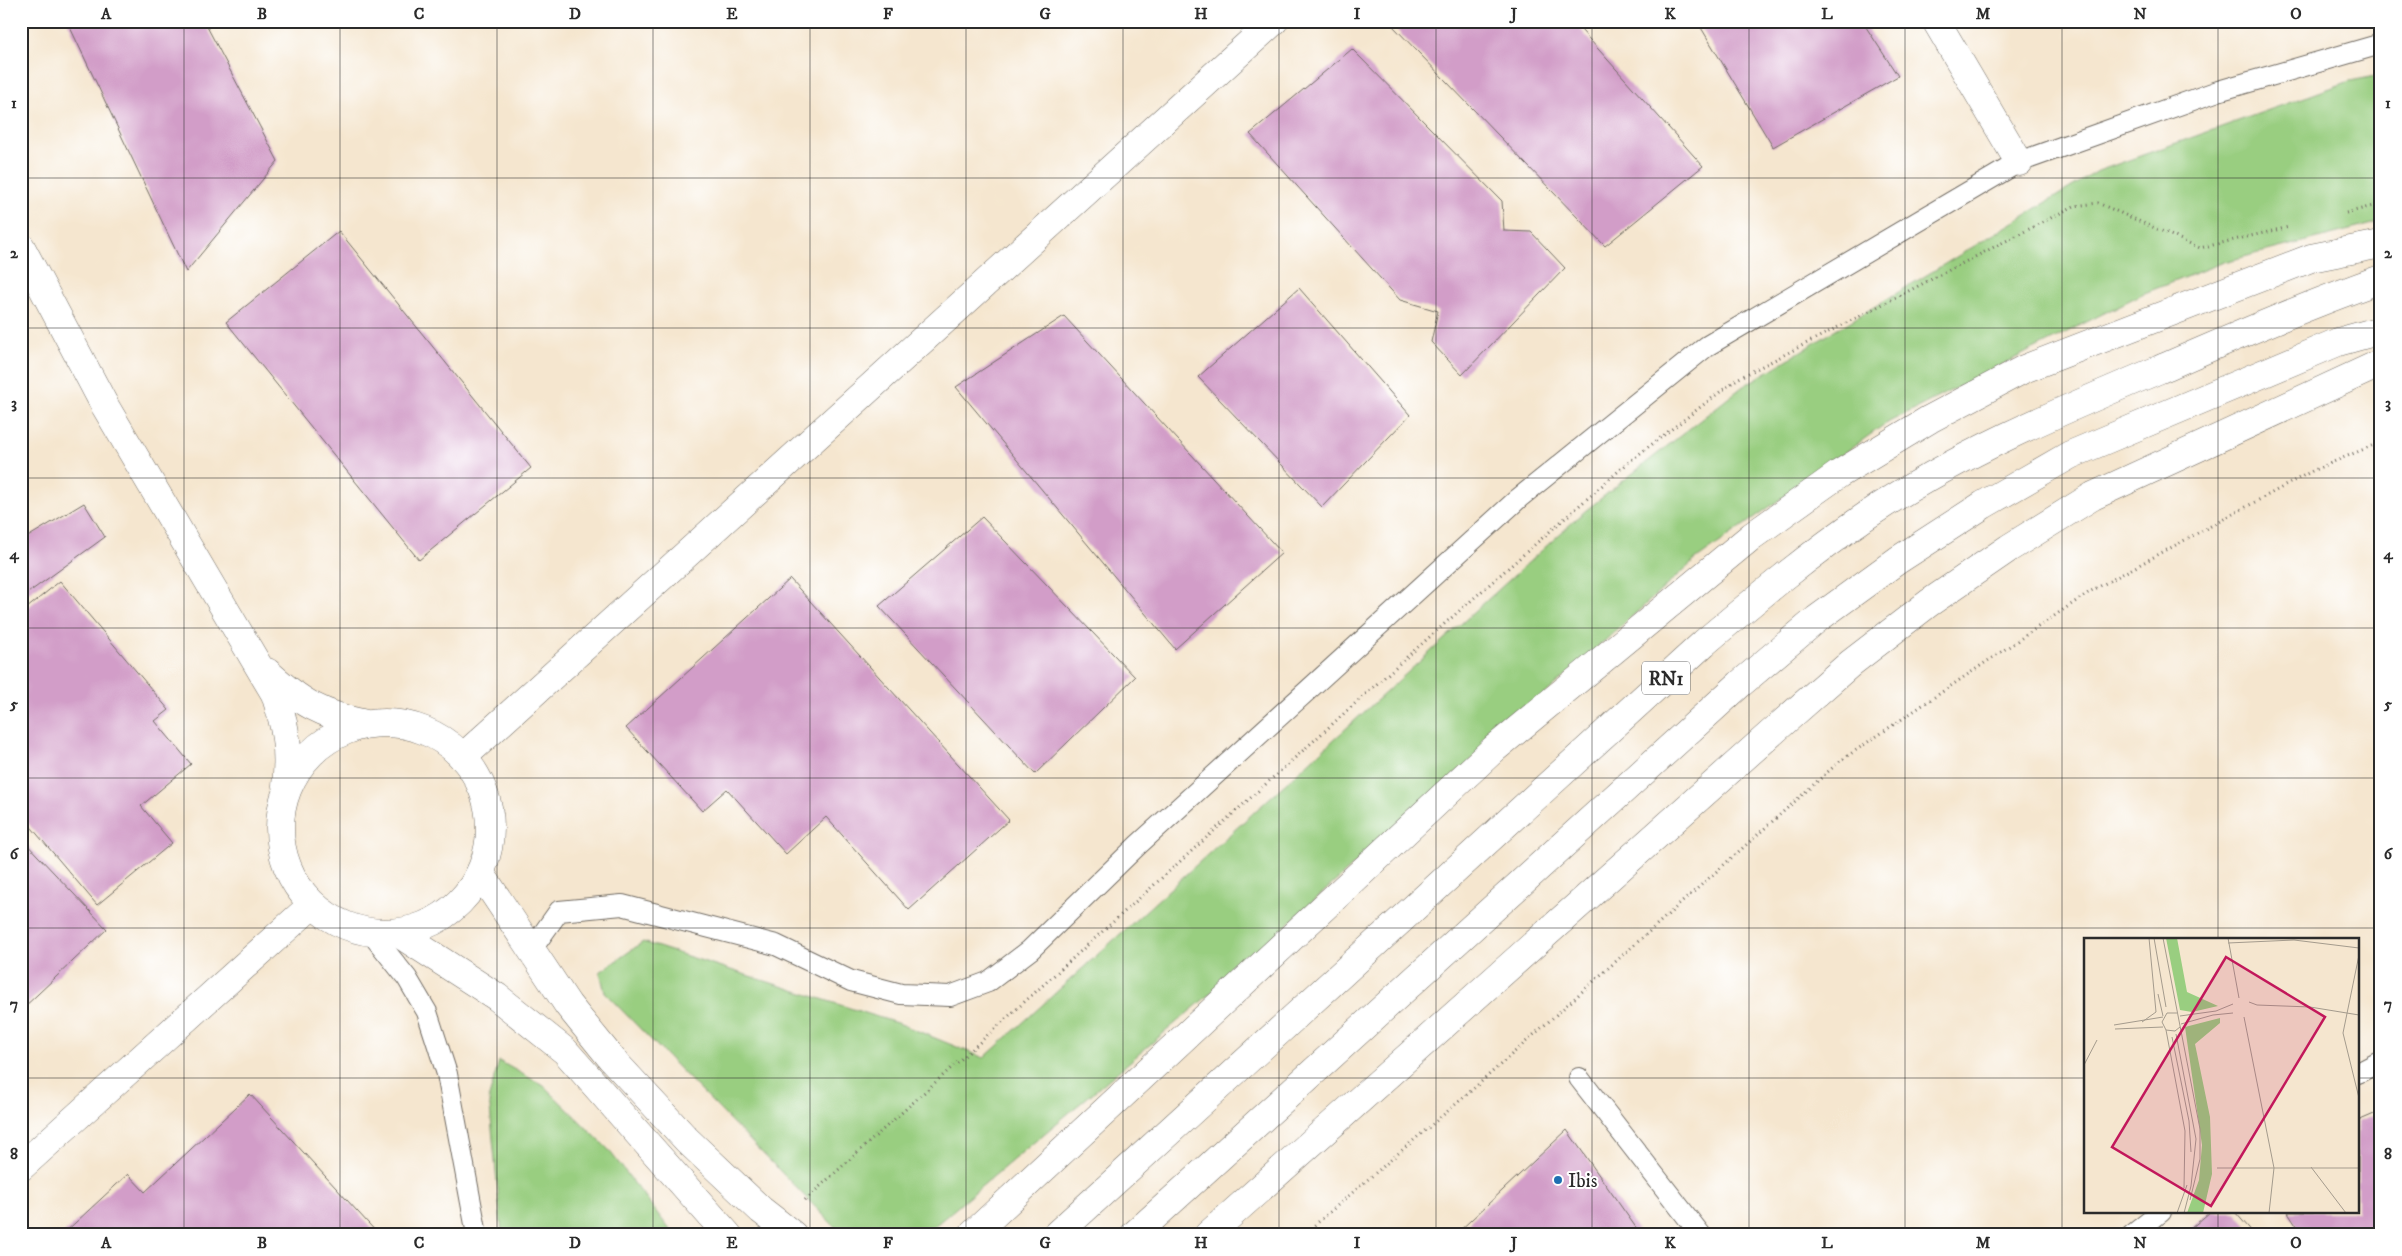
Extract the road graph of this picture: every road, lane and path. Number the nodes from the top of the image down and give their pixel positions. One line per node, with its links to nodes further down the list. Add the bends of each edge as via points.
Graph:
1 (1274, 21): 16 (main road)
2 (1936, 21): 4 (main road)
3 (2381, 44): 4 (lane, via 2218,91)
4 (2019, 162): 21 (lane, via 1707,346 1519,498 1138,845 1030,950 988,982 950,996 901,994 851,981 776,945 622,905 559,911)
5 (2381, 204): 6 (path)
6 (2343, 214)
7 (2295, 225): 27 (path, via 2200,248 2098,203 2074,206 1737,379 1630,461 1408,656)
8 (2381, 244): 30 (main road, via 2311,258 2024,369 1922,424 1839,474 1768,524 1669,602 1494,749)
9 (21, 247): 14 (main road, via 106,406)
10 (2381, 279): 31 (main road, RN1, via 2049,416 1956,462 1884,506 1783,576 1704,643)
11 (2381, 330): 32 (main road, RN1, via 2338,342 2070,455 1983,505 1898,560 1817,620 1740,684)
12 (2381, 363): 33 (main road, via 2093,496 1928,603 1851,663)
13 (2381, 442): 34 (path, via 2314,470 2091,591 1840,761 1463,1098)
14 (260, 666): 15 (main road, via 308,705 337,718); 17 (main road, via 275,694 285,725 289,757)
15 (368, 724): 16 (main road, via 381,721 411,725 440,737); 17 (main road, via 350,727 323,741 300,762)
16 (464, 757): 18 (main road, via 482,785 491,817 488,851)
17 (286, 790): 19 (main road, via 279,820 282,851 293,880)
18 (481, 874): 20 (main road, via 455,907 429,924); 21 (main road)
19 (312, 905): 20 (main road, via 339,924); 25 (main road)
20 (385, 933): 28 (lane, via 427,1012 446,1074); 29 (main road, via 497,997 565,1051)
21 (532, 949): 27 (main road, via 568,1005 611,1058 687,1140)
22 (2381, 1061): 23 (lane)
23 (2360, 1072)
24 (1579, 1078): 35 (lane)
25 (21, 1166)
26 (2158, 1214): 36 (lane)
27 (785, 1229)
28 (477, 1235)
29 (728, 1235)
30 (972, 1235)
31 (1056, 1235)
32 (1134, 1235)
33 (1208, 1235)
34 (1303, 1235)
35 (1701, 1235)
36 (2132, 1235)

